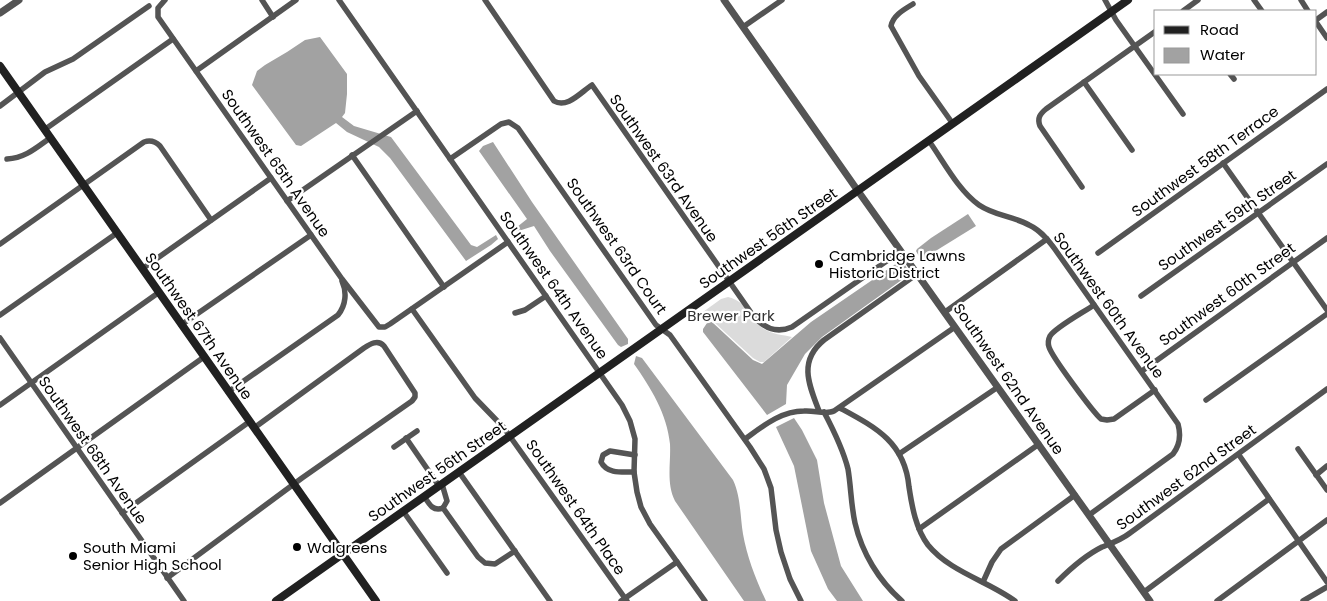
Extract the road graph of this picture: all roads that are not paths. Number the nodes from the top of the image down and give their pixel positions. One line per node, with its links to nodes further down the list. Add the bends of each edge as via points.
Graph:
1 (19, 0): 17 (street)
2 (165, 0): 24 (street, Southwest 65th Avenue, via 158,8 158,17)
3 (262, 0): 18 (street)
4 (296, 0): 18 (street)
5 (339, 0): 34 (street, Southwest 64th Avenue)
6 (485, 0): 65 (street, Southwest 63rd Avenue, via 550,96 559,104 565,104 592,85)
7 (724, 0): 21 (street, Southwest 62nd Avenue)
8 (782, 0): 21 (street)
9 (1105, 0): 15 (street)
10 (1128, 0): 15 (main road, Southwest 56th Street)
11 (1198, 0): 14 (street)
12 (913, 4): 36 (street, via 896,16 891,24 916,70)
13 (149, 6): 32 (street, via 73,59 48,70)
14 (1185, 10)
15 (1112, 12): 25 (street); 36 (main road, Southwest 56th Street)
16 (1327, 12): 19 (street)
17 (0, 13)
18 (273, 16): 27 (street)
19 (1317, 20)
20 (1317, 23): 23 (street)
21 (743, 27): 49 (street, Southwest 62nd Avenue)
22 (1154, 32): 25 (street)
23 (1327, 38)
24 (173, 39): 27 (street, Southwest 65th Avenue); 37 (street)
25 (1134, 46): 28 (street); 30 (street)
26 (0, 66): 32 (main road, Southwest 67th Avenue)
27 (196, 71): 46 (street, Southwest 65th Avenue)
28 (1154, 74)
29 (1155, 75): 35 (street)
30 (1084, 82): 40 (street); 48 (street, via 1044,110 1038,119)
31 (1327, 89): 44 (street, Southwest 58th Terrace)
32 (18, 92): 33 (street); 37 (main road, Southwest 67th Avenue)
33 (0, 106)
34 (417, 111): 41 (street); 43 (street, Southwest 64th Avenue)
35 (1183, 114)
36 (953, 124): 39 (main road, Southwest 56th Street)
37 (44, 130): 38 (main road, Southwest 67th Avenue)
38 (50, 138): 42 (street, via 18,159); 47 (main road, Southwest 67th Avenue)
39 (929, 141): 49 (main road, Southwest 56th Street); 56 (street, Southwest 60th Avenue, via 975,202 993,213 1029,224)
40 (1132, 150)
41 (352, 155): 50 (street); 66 (street)
42 (7, 159)
43 (450, 159): 57 (street, Southwest 64th Avenue); 78 (street, Southwest 63rd Court, via 508,122 518,128 656,325)
44 (1223, 163): 51 (street); 60 (street, Southwest 58th Terrace)
45 (1327, 164): 51 (street, Southwest 59th Street)
46 (271, 178): 50 (street, Southwest 65th Avenue); 52 (street)
47 (84, 186): 52 (street, via 144,142 154,141); 53 (main road, Southwest 67th Avenue); 58 (street)
48 (1082, 187)
49 (858, 191): 59 (street, Southwest 62nd Avenue); 65 (main road, Southwest 56th Street)
50 (287, 201): 54 (street, Southwest 65th Avenue)
51 (1258, 213): 61 (street); 69 (street, Southwest 59th Street)
52 (211, 220): 62 (street)
53 (117, 233): 62 (main road, Southwest 67th Avenue); 75 (street)
54 (311, 235): 64 (street, Southwest 65th Avenue); 76 (street)
55 (1327, 238): 61 (street, Southwest 60th Street)
56 (1047, 239): 70 (street, Southwest 60th Avenue); 72 (street)
57 (508, 242): 66 (street); 68 (street, Southwest 64th Avenue)
58 (0, 244)
59 (900, 251): 63 (street, Southwest 62nd Avenue); 65 (street, Southwest 63rd Avenue, via 784,330 766,327 756,319)
60 (1098, 253)
61 (1293, 262): 73 (street); 81 (street, Southwest 60th Street)
62 (142, 269): 67 (main road, Southwest 67th Avenue)
63 (917, 274): 72 (street, Southwest 62nd Avenue); 91 (street, via 814,348 808,366 808,380)
64 (342, 279): 71 (street, Southwest 65th Avenue, via 382,328); 87 (street, via 344,303 338,315)
65 (730, 282): 78 (main road, Southwest 56th Street)
66 (444, 287): 71 (street)
67 (158, 293): 76 (main road, Southwest 67th Avenue); 83 (street)
68 (546, 296): 74 (street); 82 (street, Southwest 64th Avenue)
69 (1141, 296)
70 (1094, 305): 81 (street, Southwest 60th Avenue); 86 (street, via 1055,331 1049,340 1053,354 1094,412 1103,420 1117,417)
71 (412, 309): 94 (street, Southwest 64th Place, via 475,398)
72 (944, 312): 77 (street, Southwest 62nd Avenue)
73 (1327, 312): 88 (street)
74 (515, 313)
75 (0, 315)
76 (181, 325): 80 (main road, Southwest 67th Avenue)
77 (955, 326): 84 (street, Southwest 62nd Avenue); 90 (street)
78 (662, 329): 82 (main road, Southwest 56th Street); 96 (street, Southwest 63rd Court, via 670,335)
79 (0, 338): 83 (street, Southwest 68th Avenue)
80 (204, 358): 87 (main road, Southwest 67th Avenue); 99 (street)
81 (1142, 371): 86 (street, Southwest 60th Avenue)
82 (600, 373): 94 (main road, Southwest 56th Street); 102 (street, Southwest 64th Avenue, via 627,415 635,439)
83 (31, 383): 89 (street); 99 (street, Southwest 68th Avenue)
84 (998, 387): 97 (street, Southwest 62nd Avenue); 101 (street)
85 (1327, 389): 103 (street, Southwest 62nd Street)
86 (1155, 390): 118 (street, Southwest 60th Avenue, via 1178,424 1180,435 1175,452)
87 (228, 392): 92 (main road, Southwest 67th Avenue)
88 (1206, 400)
89 (0, 405)
90 (840, 408): 91 (street, via 830,413); 101 (street, via 877,429)
91 (822, 412): 96 (street, via 799,411 782,415); 140 (street, via 838,439 846,462 861,543 884,583)
92 (251, 425): 108 (main road, Southwest 67th Avenue); 108 (street, via 370,344 379,342 384,346 416,395); 117 (street)
93 (417, 431): 95 (street)
94 (510, 436): 105 (main road, Southwest 56th Street); 134 (street, Southwest 64th Place)
95 (406, 438): 98 (street); 109 (street)
96 (745, 439): 139 (street, Southwest 63rd Court, via 767,476 780,548)
97 (1039, 444): 111 (street, Southwest 62nd Avenue); 120 (street)
98 (394, 447)
99 (77, 448): 114 (street); 117 (street, Southwest 68th Avenue)
100 (1298, 449): 107 (street)
101 (899, 454): 120 (street)
102 (635, 455): 106 (street, Southwest 64th Avenue); 106 (street, via 610,451 603,455 601,462 610,470)
103 (1239, 455): 113 (street); 122 (street, Southwest 62nd Street)
104 (1327, 466): 107 (street)
105 (458, 472): 109 (main road, Southwest 56th Street); 123 (street)
106 (634, 472): 125 (street, Southwest 64th Avenue, via 643,512)
107 (1316, 475): 110 (street)
108 (294, 485): 124 (main road, Southwest 67th Avenue); 127 (street)
109 (441, 485): 112 (main road, Southwest 56th Street); 115 (street, via 447,501)
110 (1327, 490)
111 (1074, 495): 118 (street, Southwest 62nd Avenue); 129 (street, via 1001,549)
112 (424, 496): 115 (street, via 433,508); 116 (main road, Southwest 56th Street)
113 (1269, 499): 121 (street); 132 (street)
114 (0, 503)
115 (444, 508): 123 (street, via 484,563 495,564)
116 (403, 511): 124 (main road, Southwest 56th Street); 126 (street)
117 (122, 513): 127 (street, Southwest 68th Avenue)
118 (1089, 515): 122 (street, Southwest 62nd Avenue)
119 (1327, 520): 121 (street)
120 (920, 529): 129 (street, via 942,559)
121 (1298, 541): 130 (street); 143 (street)
122 (1110, 544): 128 (street, Southwest 62nd Street); 132 (street, Southwest 62nd Avenue)
123 (514, 551): 133 (street)
124 (342, 554): 136 (main road, Southwest 56th Street); 137 (main road, Southwest 67th Avenue)
125 (677, 562): 134 (street); 138 (street, Southwest 64th Avenue)
126 (447, 573)
127 (167, 578): 135 (street, Southwest 68th Avenue)
128 (1058, 581)
129 (983, 582): 141 (street)
130 (1327, 582)
131 (1327, 587): 144 (street)
132 (1144, 592): 142 (street, Southwest 62nd Avenue)
133 (548, 600)
134 (624, 600)
135 (184, 601)
136 (276, 601)
137 (376, 601)
138 (705, 601)
139 (801, 601)
140 (902, 601)
141 (1015, 601)
142 (1150, 601)
143 (1217, 601)
144 (1303, 601)

